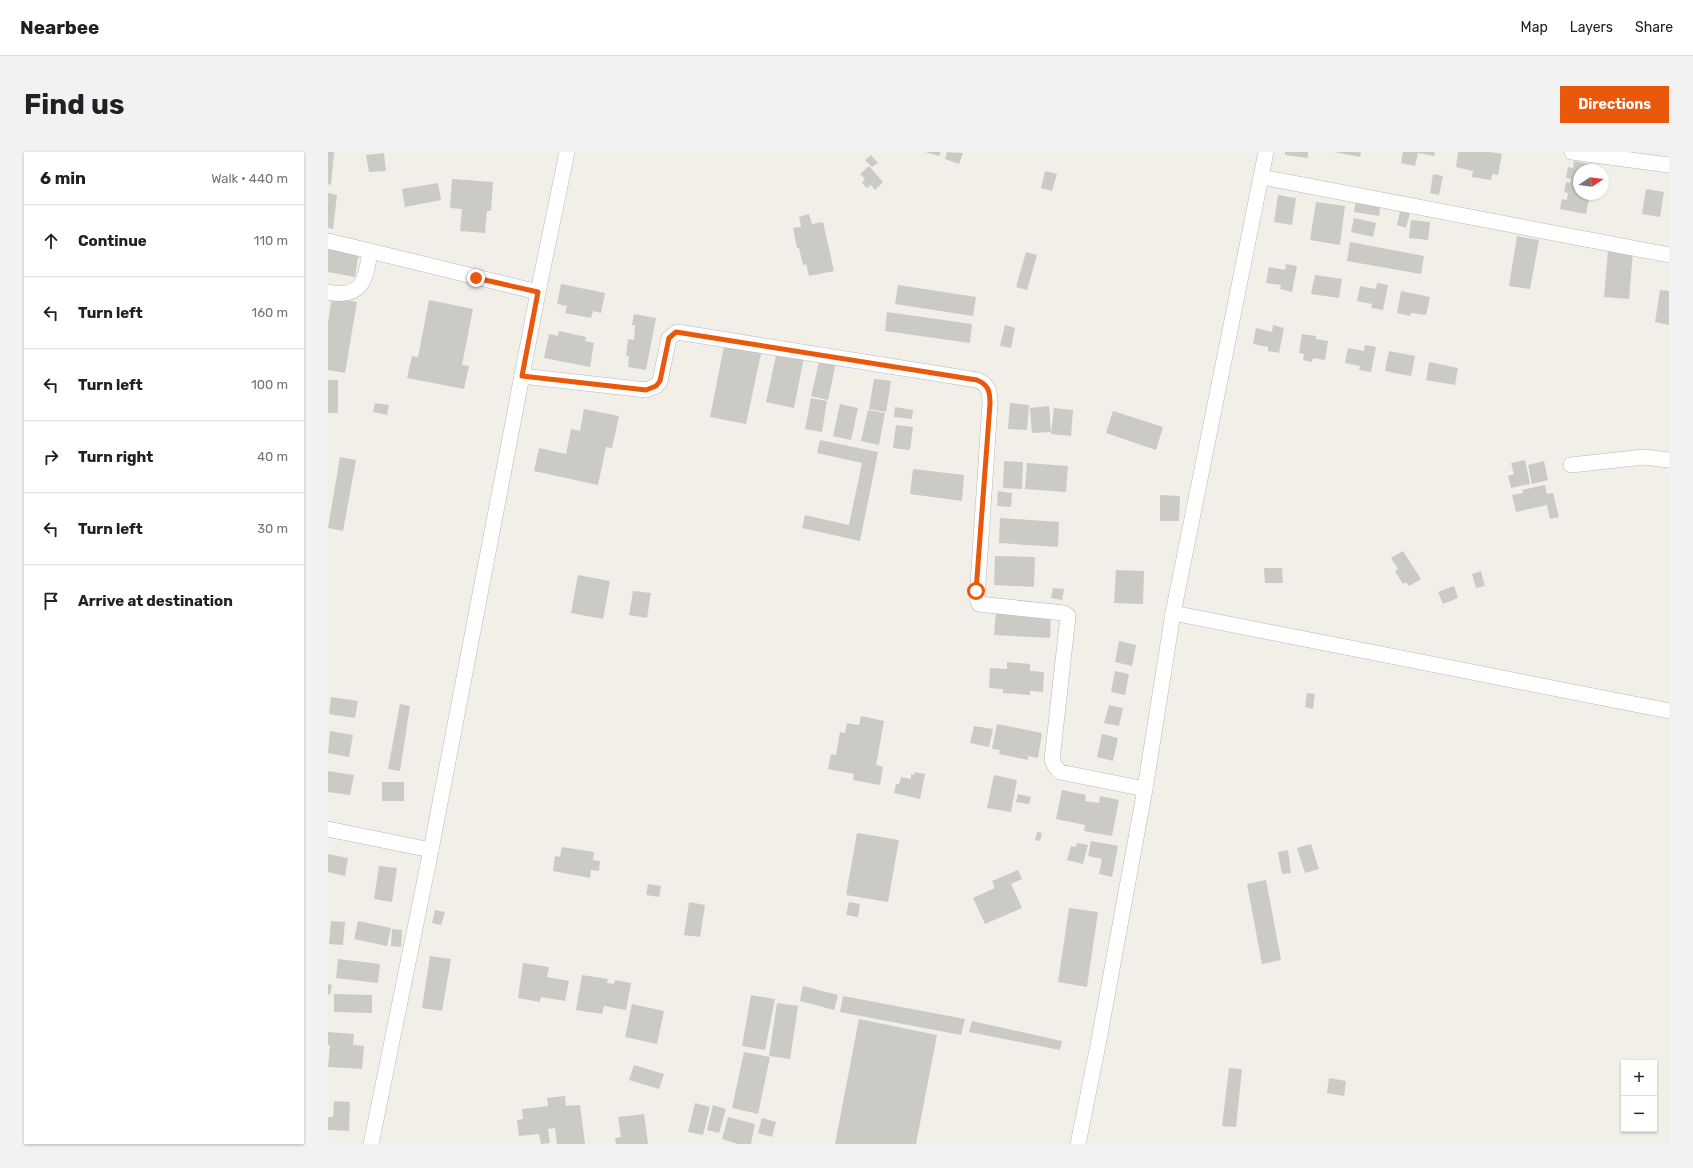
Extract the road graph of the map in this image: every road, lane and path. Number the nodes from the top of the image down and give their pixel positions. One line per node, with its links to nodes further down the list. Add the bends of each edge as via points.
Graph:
1 (567, 152): 10 (street)
2 (1266, 152): 5 (street)
3 (1572, 152): 4 (street)
4 (1669, 165)
5 (1261, 177): 8 (street); 14 (street)
6 (328, 241): 7 (street)
7 (370, 251): 9 (street, via 368,270 357,290 340,295); 10 (street)
8 (1669, 256)
9 (328, 292)
10 (538, 292): 11 (street)
11 (522, 376): 16 (street, via 646,390 656,386 660,381 669,338 676,332 985,383 990,392 990,404 977,598 979,604 1064,613 1068,616 1052,760 1060,772); 18 (street)
12 (1669, 460): 13 (street, via 1618,459)
13 (1571, 464)
14 (1173, 613): 15 (street); 16 (street)
15 (1669, 711)
16 (1145, 789): 20 (street)
17 (328, 828): 18 (street)
18 (431, 850): 19 (street)
19 (371, 1144)
20 (1078, 1144)

